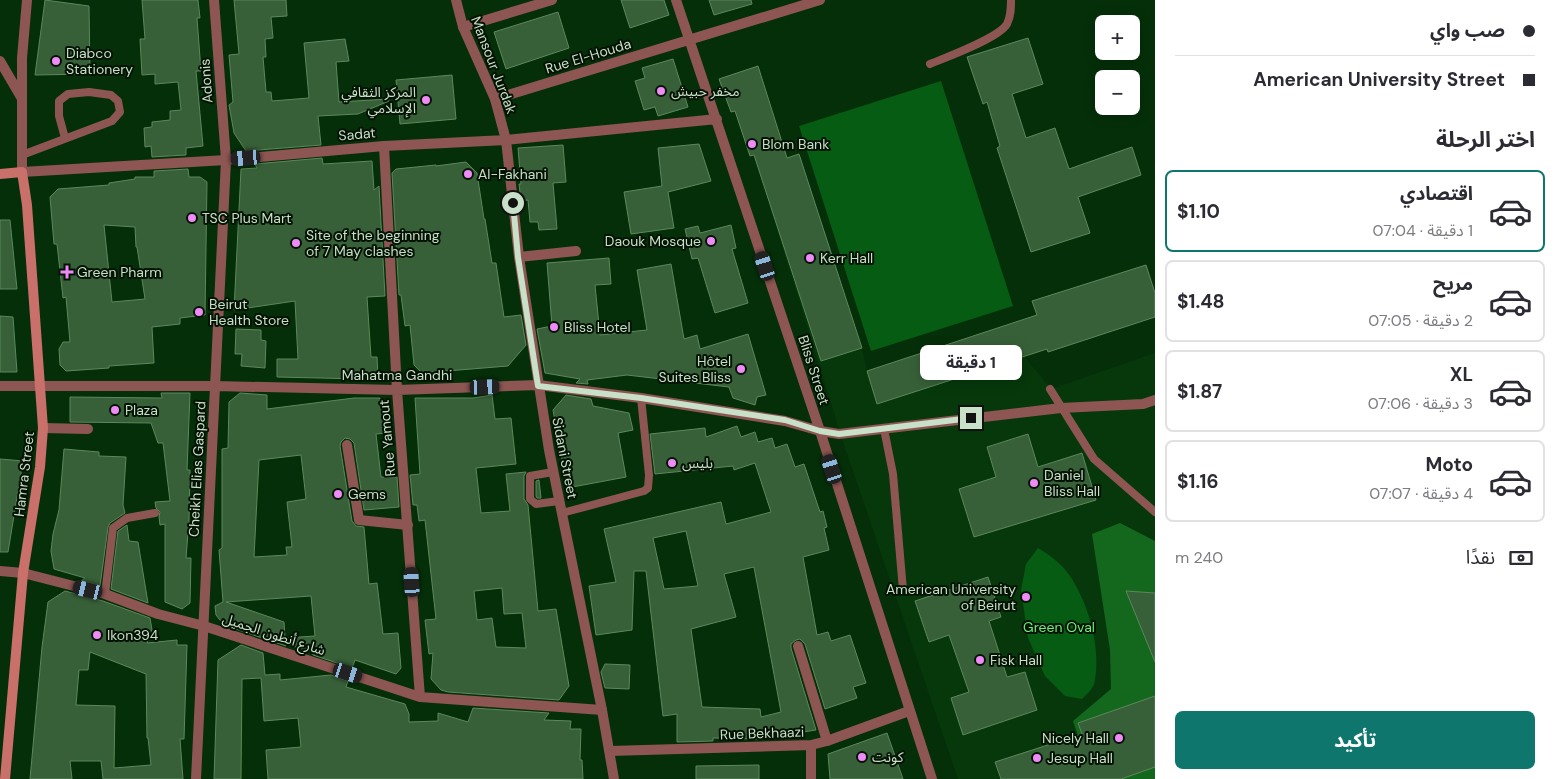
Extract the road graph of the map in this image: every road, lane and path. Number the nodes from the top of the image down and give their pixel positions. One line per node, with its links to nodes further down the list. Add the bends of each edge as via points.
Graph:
1 (27, 0): 12 (street)
2 (214, 0): 19 (street, Adonis)
3 (456, 0): 8 (street, Mansour Jurdak)
4 (552, 0): 8 (street)
5 (676, 0): 9 (street, Bliss Street)
6 (820, 0): 9 (street, Rue El-Houda)
7 (1011, 0): 11 (lane, via 1007,24 998,34)
8 (463, 27): 13 (street, Mansour Jurdak)
9 (690, 39): 13 (street, Rue El-Houda); 14 (street, Bliss Street)
10 (0, 61): 12 (street)
11 (930, 64)
12 (22, 98): 18 (street)
13 (495, 99): 16 (street, Mansour Jurdak)
14 (717, 118): 16 (street, Sadat); 36 (street, Bliss Street)
15 (65, 138): 15 (lane, via 112,121 120,112 118,101 111,95 68,94 59,101); 18 (lane)
16 (506, 140): 17 (street, Sadat); 23 (street, Sidani Street)
17 (384, 146): 19 (street, Sadat); 29 (street, Rue Yamout)
18 (22, 155): 20 (street)
19 (226, 160): 20 (street, Sadat); 26 (street, Cheikh Elias Gaspard)
20 (22, 172): 21 (main road, Sadat); 25 (main road, Hamra Street)
21 (0, 174)
22 (576, 251): 23 (street)
23 (518, 257): 27 (street, Sidani Street)
24 (0, 386): 25 (street, Mahatma Gandhi)
25 (41, 386): 26 (street, Mahatma Gandhi); 33 (main road, Hamra Street)
26 (215, 386): 29 (street, Mahatma Gandhi); 48 (street, Cheikh Elias Gaspard)
27 (538, 386): 29 (street, Mahatma Gandhi); 30 (street, Mahatma Gandhi); 38 (street, Sidani Street)
28 (1050, 389): 32 (lane)
29 (397, 390): 43 (street, Rue Yamout)
30 (641, 398): 36 (street, Mahatma Gandhi, via 785,420); 42 (lane, via 648,488)
31 (1155, 400): 32 (street, Mahatma Gandhi, via 1143,404)
32 (1061, 408): 35 (street, Mahatma Gandhi); 40 (lane, via 1094,459)
33 (44, 428): 34 (street); 45 (main road, Hamra Street)
34 (88, 429)
35 (884, 429): 36 (street, Mahatma Gandhi, via 839,434); 46 (lane, via 893,474)
36 (820, 431): 52 (street, Bliss Street)
37 (347, 444): 43 (street, via 359,520)
38 (553, 472): 39 (street, Sidani Street); 39 (lane, via 530,476 530,499 536,504)
39 (559, 501): 42 (street, Sidani Street)
40 (1155, 512)
41 (155, 513): 47 (lane, via 127,518 114,528)
42 (562, 513): 51 (street, Sidani Street)
43 (408, 525): 50 (street, Rue Yamout)
44 (0, 571): 45 (street, شارع أنطون الجميل)
45 (23, 574): 47 (street, شارع أنطون الجميل); 56 (main road, Hamra Street)
46 (904, 590)
47 (105, 594): 48 (street, شارع أنطون الجميل, via 158,614)
48 (204, 626): 50 (street, شارع أنطون الجميل); 57 (street, Cheikh Elias Gaspard)
49 (798, 646): 53 (street)
50 (420, 697): 51 (street, شارع أنطون الجميل)
51 (602, 710): 55 (street, Sidani Street)
52 (909, 711): 53 (street, Rue Bekhaazi); 60 (street, Bliss Street)
53 (827, 741): 54 (street, Rue Bekhaazi)
54 (811, 745): 55 (street, Rue Bekhaazi); 59 (street)
55 (610, 751): 58 (street, Sidani Street)
56 (5, 779)
57 (196, 779)
58 (614, 779)
59 (811, 779)
60 (932, 779)

